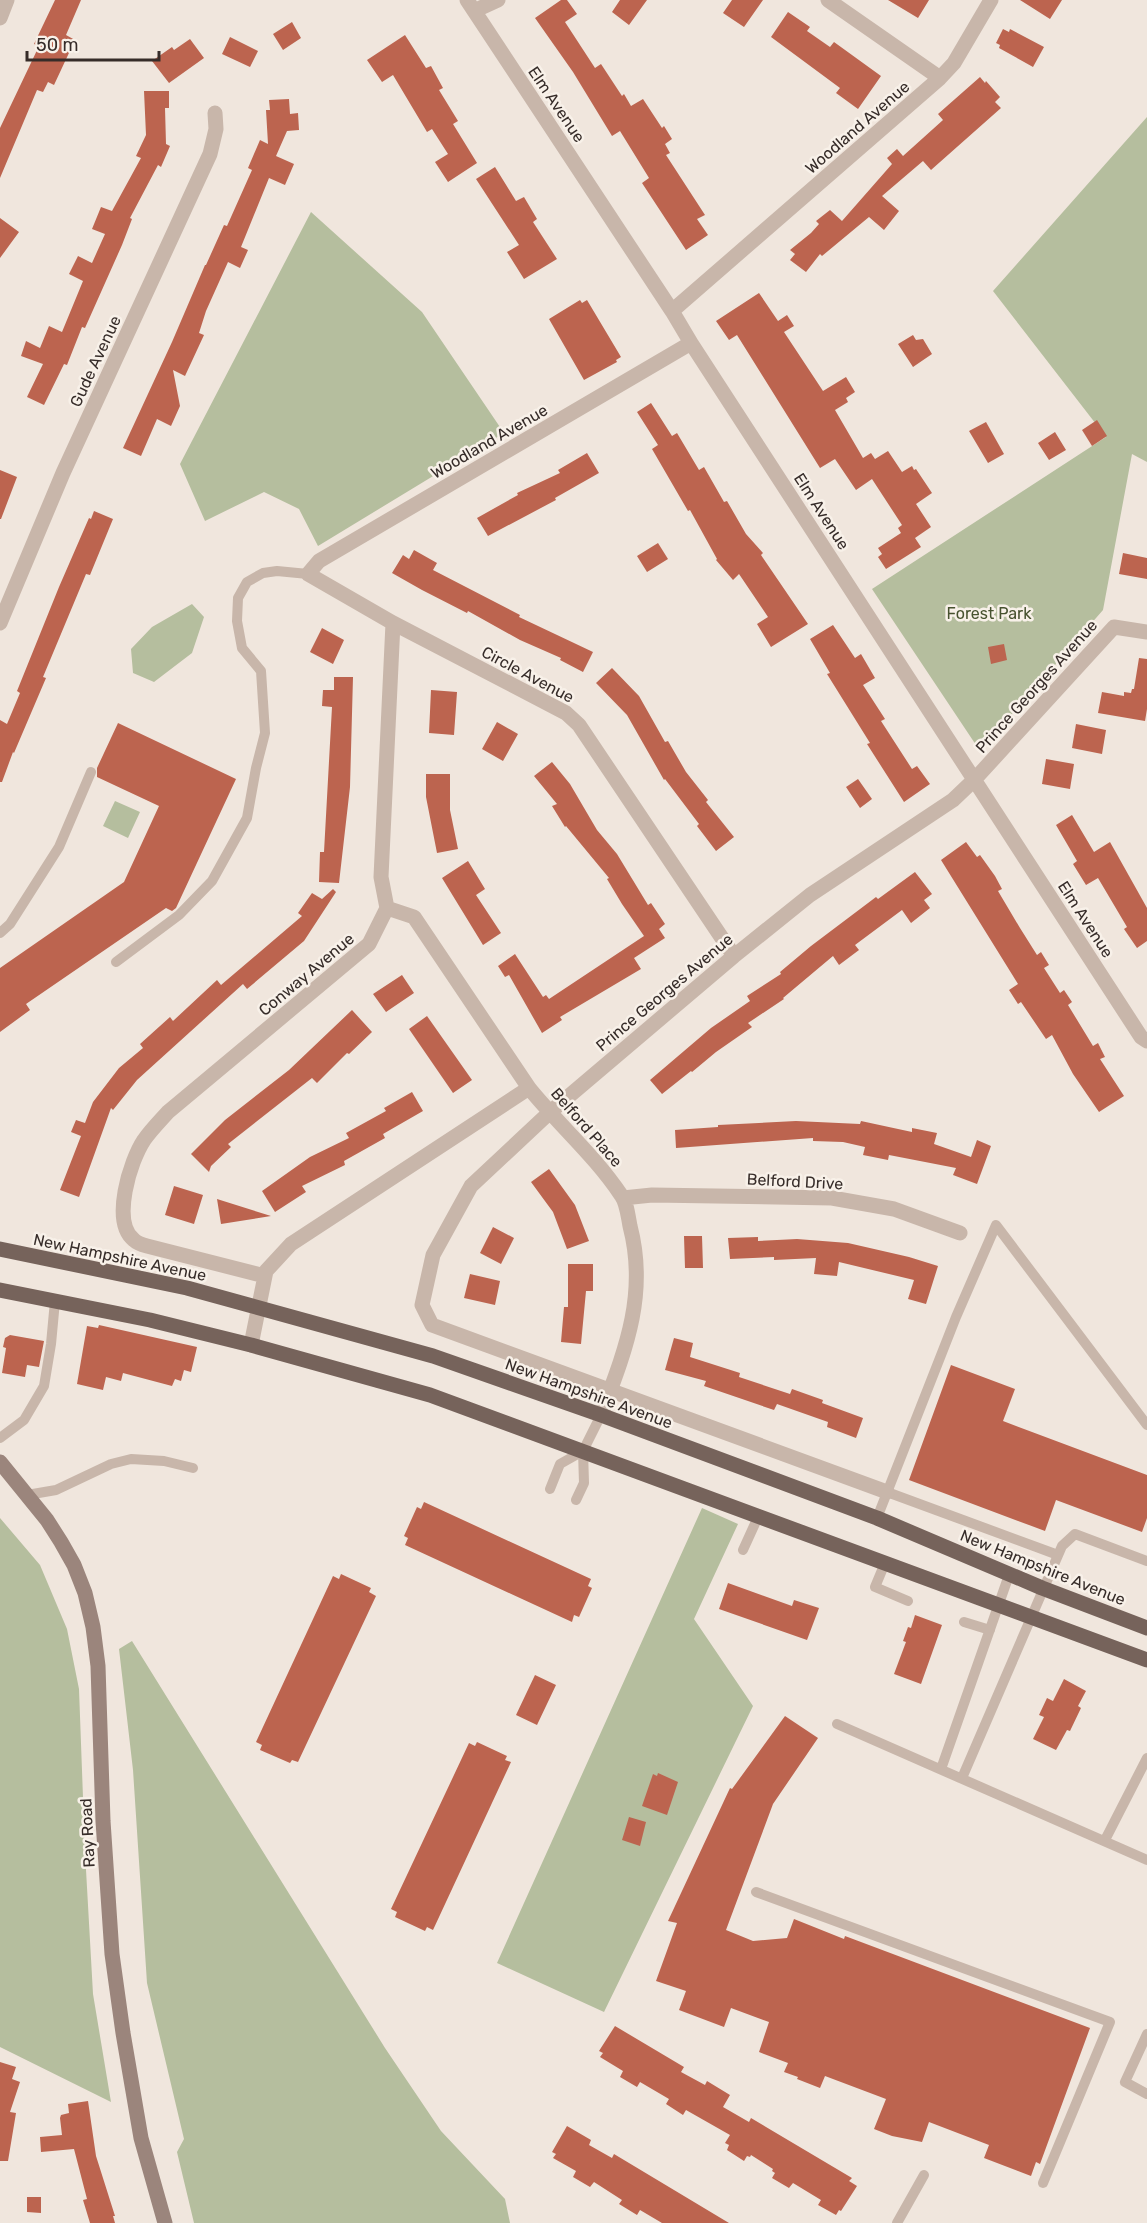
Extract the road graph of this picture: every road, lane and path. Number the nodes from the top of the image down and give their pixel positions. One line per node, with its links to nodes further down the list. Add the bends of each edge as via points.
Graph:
1 (8, 0): 6 (street)
2 (498, 0): 5 (street)
3 (828, 0): 7 (street)
4 (991, 0): 7 (street, Woodland Avenue, via 954,63)
5 (470, 6): 9 (street, Elm Avenue)
6 (0, 18)
7 (940, 78): 9 (street, Woodland Avenue)
8 (215, 113): 12 (street, Gude Avenue, via 210,154 63,473)
9 (672, 311): 10 (street, Elm Avenue)
10 (691, 343): 11 (street, Woodland Avenue, via 319,561); 16 (street, Elm Avenue)
11 (308, 574): 13 (street, Circle Avenue); 20 (lane, via 263,573 247,582 238,598 242,648 261,671 266,733 248,818 212,881 179,915)
12 (0, 623)
13 (393, 623): 17 (street, via 381,876); 19 (street, Circle Avenue, via 566,712 579,725)
14 (1147, 632): 16 (street, Prince Georges Avenue, via 1114,627)
15 (91, 772): 18 (lane, via 59,847 10,924)
16 (975, 779): 19 (street, Prince Georges Avenue, via 953,800 810,895); 21 (street, Elm Avenue)
17 (387, 908): 22 (street, Belford Place, via 414,917); 27 (street, Conway Avenue, via 369,944 168,1112 143,1142 129,1175 123,1210 125,1226 134,1240)
18 (0, 933)
19 (734, 956): 23 (street, Prince Georges Avenue)
20 (116, 962)
21 (1147, 1041)
22 (529, 1088): 23 (street, Belford Place); 27 (street, via 291,1244)
23 (549, 1113): 24 (street, Belford Place, via 579,1141); 32 (street, Prince Georges Avenue, via 471,1186 433,1255 422,1305 432,1325)
24 (623, 1198): 25 (street, Belford Drive, via 832,1198 894,1209); 32 (street, Belford Place, via 635,1244 638,1287 633,1320)
25 (960, 1233)
26 (0, 1250): 30 (main road, New Hampshire Avenue, via 187,1288)
27 (265, 1276): 30 (street)
28 (0, 1290): 29 (main road)
29 (55, 1301): 31 (main road); 35 (lane, via 44,1386 24,1420)
30 (259, 1307): 31 (street); 33 (main road, New Hampshire Avenue, via 433,1356)
31 (250, 1345): 36 (main road, via 430,1395)
32 (611, 1390): 33 (street, Belford Place); 40 (street, New Hampshire Avenue)
33 (602, 1415): 36 (lane); 44 (main road, New Hampshire Avenue)
34 (1147, 1425): 40 (lane, via 996,1225)
35 (0, 1438)
36 (583, 1452): 39 (lane, via 560,1464); 42 (lane, via 584,1483); 43 (main road)
37 (0, 1462): 41 (street, Ray Road)
38 (193, 1468): 41 (lane, via 131,1459 111,1464 56,1490)
39 (550, 1489)
40 (887, 1492): 44 (lane); 46 (lane)
41 (27, 1495): 69 (street, Ray Road, via 74,1565 93,1627 99,1677 112,1954 141,2138)
42 (576, 1500)
43 (759, 1516): 45 (lane); 48 (main road)
44 (877, 1518): 49 (main road, New Hampshire Avenue)
45 (743, 1550)
46 (1058, 1555): 47 (lane, via 1075,1534); 50 (lane)
47 (1146, 1558)
48 (885, 1563): 51 (lane, via 875,1587); 52 (main road)
49 (1009, 1575): 50 (main road, New Hampshire Avenue); 52 (lane)
50 (1042, 1588): 53 (lane); 55 (main road, New Hampshire Avenue)
51 (908, 1601)
52 (999, 1605): 53 (main road); 56 (lane)
53 (1031, 1617): 57 (main road); 61 (lane)
54 (964, 1622): 56 (lane)
55 (1147, 1628)
56 (990, 1630): 60 (lane)
57 (1147, 1660)
58 (837, 1724): 60 (lane)
59 (1147, 1758): 62 (lane)
60 (941, 1769): 61 (lane)
61 (962, 1778): 62 (lane)
62 (1104, 1840): 63 (lane)
63 (1147, 1860)
64 (756, 1892): 68 (lane, via 1110,2022)
65 (1147, 2034): 66 (lane, via 1125,2082)
66 (1147, 2094)
67 (924, 2175): 70 (lane)
68 (1043, 2183)
69 (165, 2223)
70 (897, 2223)

